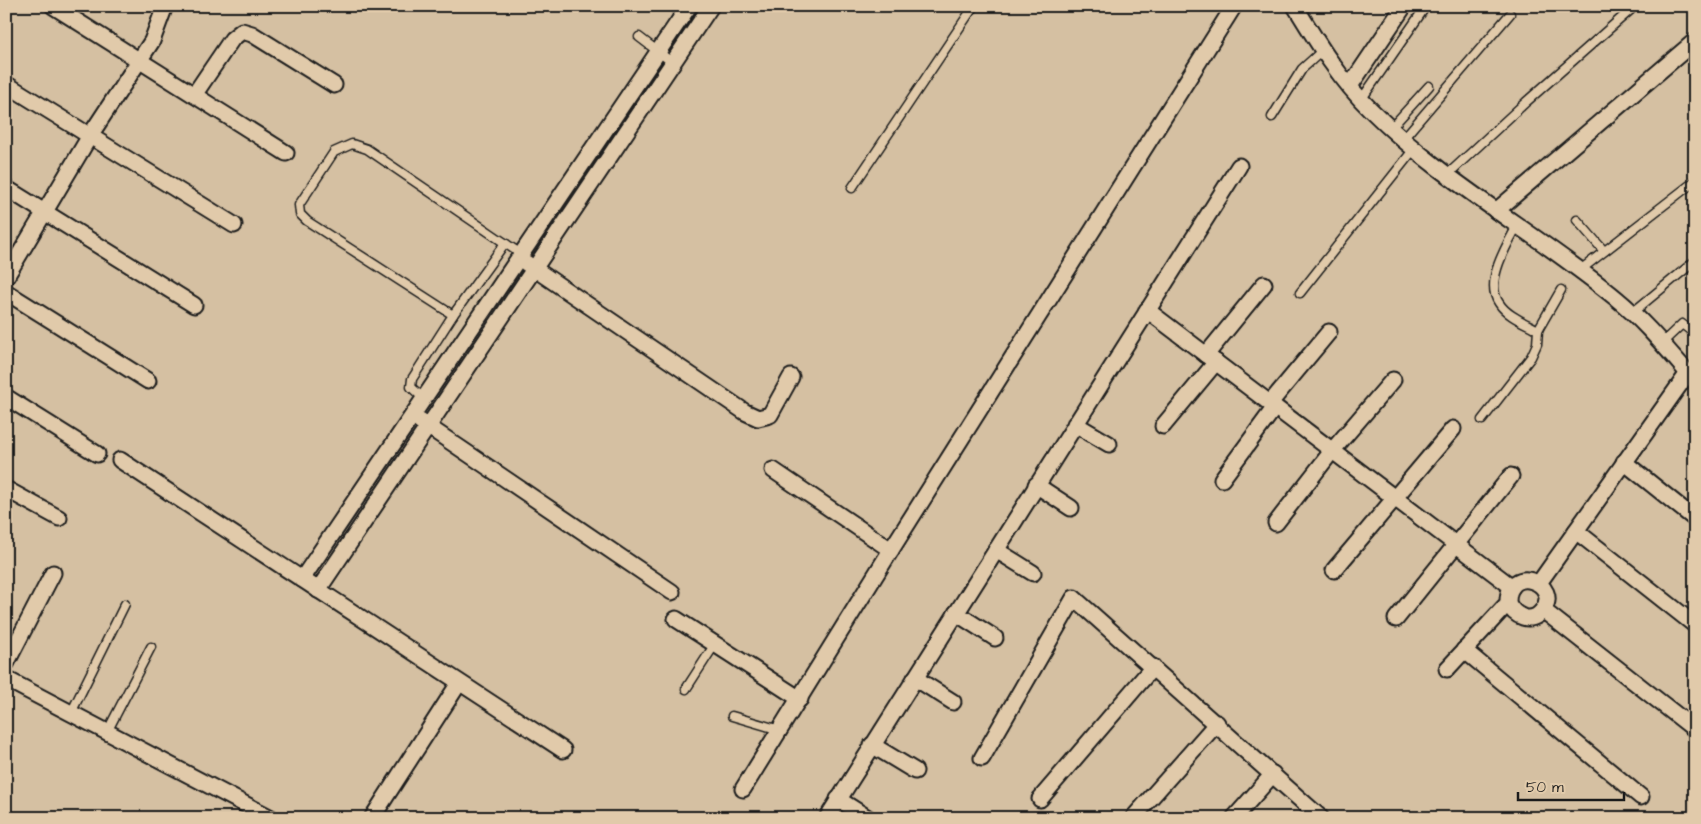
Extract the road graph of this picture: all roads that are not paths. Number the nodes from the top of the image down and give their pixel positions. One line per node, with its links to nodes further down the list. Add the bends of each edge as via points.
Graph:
1 (53, 6): 17 (street)
2 (165, 6): 17 (street, via 152,41)
3 (711, 6): 12 (street)
4 (974, 6): 36 (lane)
5 (1234, 6): 92 (street)
6 (1295, 6): 15 (street)
7 (1404, 6): 21 (street)
8 (1426, 6): 24 (lane)
9 (1635, 6): 33 (lane)
10 (688, 7): 12 (street); 16 (street)
11 (1510, 14): 30 (lane)
12 (702, 20): 18 (street)
13 (639, 38): 16 (lane)
14 (1695, 41): 37 (street)
15 (1323, 50): 21 (street); 25 (lane, via 1302,70)
16 (658, 52): 18 (lane); 27 (street)
17 (139, 59): 23 (street); 28 (street)
18 (673, 63): 29 (street)
19 (6, 84): 28 (street)
20 (334, 85): 23 (street, via 242,31 232,39)
21 (1350, 86): 24 (street)
22 (1430, 86): 26 (lane)
23 (194, 95): 31 (street)
24 (1361, 100): 26 (street)
25 (1272, 117)
26 (1391, 128): 30 (street)
27 (606, 130): 29 (street); 44 (street)
28 (91, 134): 38 (street); 40 (street)
29 (621, 140): 46 (street)
30 (1408, 144): 33 (street); 52 (lane)
31 (286, 153)
32 (1240, 166): 54 (street)
33 (1448, 175): 37 (street)
34 (1695, 181): 43 (lane)
35 (6, 188): 38 (street)
36 (852, 188)
37 (1496, 211): 41 (street)
38 (46, 212): 48 (street); 53 (street)
39 (1577, 220): 43 (lane)
40 (234, 225)
41 (1517, 226): 47 (street); 57 (lane, via 1499,260 1495,296 1506,311)
42 (505, 243): 44 (lane); 56 (lane); 56 (lane, via 367,149 352,144 334,152 300,205 300,214 307,222)
43 (1604, 251): 47 (lane)
44 (520, 256): 46 (street); 67 (street)
45 (1695, 261): 55 (lane)
46 (534, 268): 63 (street, via 758,418 770,415); 72 (street)
47 (1579, 271): 55 (street)
48 (6, 277)
49 (1264, 284): 61 (street)
50 (1562, 290): 57 (lane)
51 (6, 292): 65 (street)
52 (1300, 293)
53 (194, 305)
54 (1147, 310): 61 (street); 71 (street)
55 (1632, 313): 60 (street)
56 (453, 315): 67 (lane, via 412,379 411,388)
57 (1538, 330): 70 (lane, via 1537,344 1531,357)
58 (1329, 332): 68 (street)
59 (1695, 334): 60 (lane, via 1682,324)
60 (1662, 343): 62 (street)
61 (1211, 359): 68 (street); 73 (street)
62 (1691, 377): 79 (street)
63 (791, 378)
64 (1393, 380): 76 (street)
65 (148, 381)
66 (6, 397): 77 (street)
67 (424, 399): 69 (street)
68 (1273, 405): 76 (street); 82 (street)
69 (412, 415): 72 (street); 97 (street)
70 (1482, 420)
71 (1075, 424): 75 (street); 83 (street)
72 (428, 426): 100 (street); 101 (street)
73 (1163, 426)
74 (1452, 429): 85 (street)
75 (1109, 444)
76 (1332, 451): 85 (street); 89 (street)
77 (97, 454)
78 (120, 460): 97 (street)
79 (1624, 462): 88 (street); 90 (street)
80 (773, 470): 92 (street)
81 (1510, 476): 91 (street)
82 (1222, 479)
83 (1036, 485): 86 (street); 93 (street)
84 (6, 489): 87 (street)
85 (1394, 498): 91 (street); 94 (street)
86 (1071, 508)
87 (59, 518)
88 (1695, 519)
89 (1276, 523)
90 (1576, 531): 98 (street); 108 (street)
91 (1456, 544): 99 (street); 106 (street)
92 (891, 550): 120 (street)
93 (996, 550): 96 (street); 105 (street)
94 (1334, 570)
95 (53, 573): 113 (street)
96 (1033, 573)
97 (302, 579): 100 (street)
98 (1539, 583): 99 (street, via 1526,579); 104 (street, via 1547,599)
99 (1512, 587): 102 (street)
100 (318, 590): 118 (street)
101 (672, 592)
102 (1508, 603): 104 (street, via 1521,617 1533,617); 112 (street)
103 (125, 604): 122 (lane)
104 (1543, 610): 125 (street)
105 (956, 613): 109 (street); 116 (street)
106 (1396, 618)
107 (676, 619): 110 (street)
108 (1695, 625)
109 (995, 638)
110 (715, 644): 119 (lane); 120 (street)
111 (151, 647): 127 (lane)
112 (1464, 650): 115 (street); 134 (street)
113 (6, 664)
114 (1153, 667): 124 (street); 130 (street, via 1074,598); 136 (street)
115 (1447, 668)
116 (915, 678): 121 (street); 128 (street)
117 (6, 679): 122 (street)
118 (459, 683): 129 (street); 138 (street)
119 (686, 689)
120 (800, 699): 126 (street)
121 (953, 702)
122 (71, 713): 127 (street)
123 (732, 716): 126 (lane)
124 (1217, 723): 132 (street); 141 (street)
125 (1693, 728)
126 (780, 730): 133 (street)
127 (107, 732): 137 (street)
128 (872, 745): 131 (street); 135 (street)
129 (563, 750)
130 (982, 758)
131 (915, 771)
132 (1274, 774): 142 (street); 143 (street)
133 (743, 789)
134 (1641, 797)
135 (838, 799): 139 (street); 140 (street)
136 (1040, 799)
137 (271, 818)
138 (372, 818)
139 (827, 818)
140 (868, 818)
141 (1132, 818)
142 (1234, 818)
143 (1322, 818)

